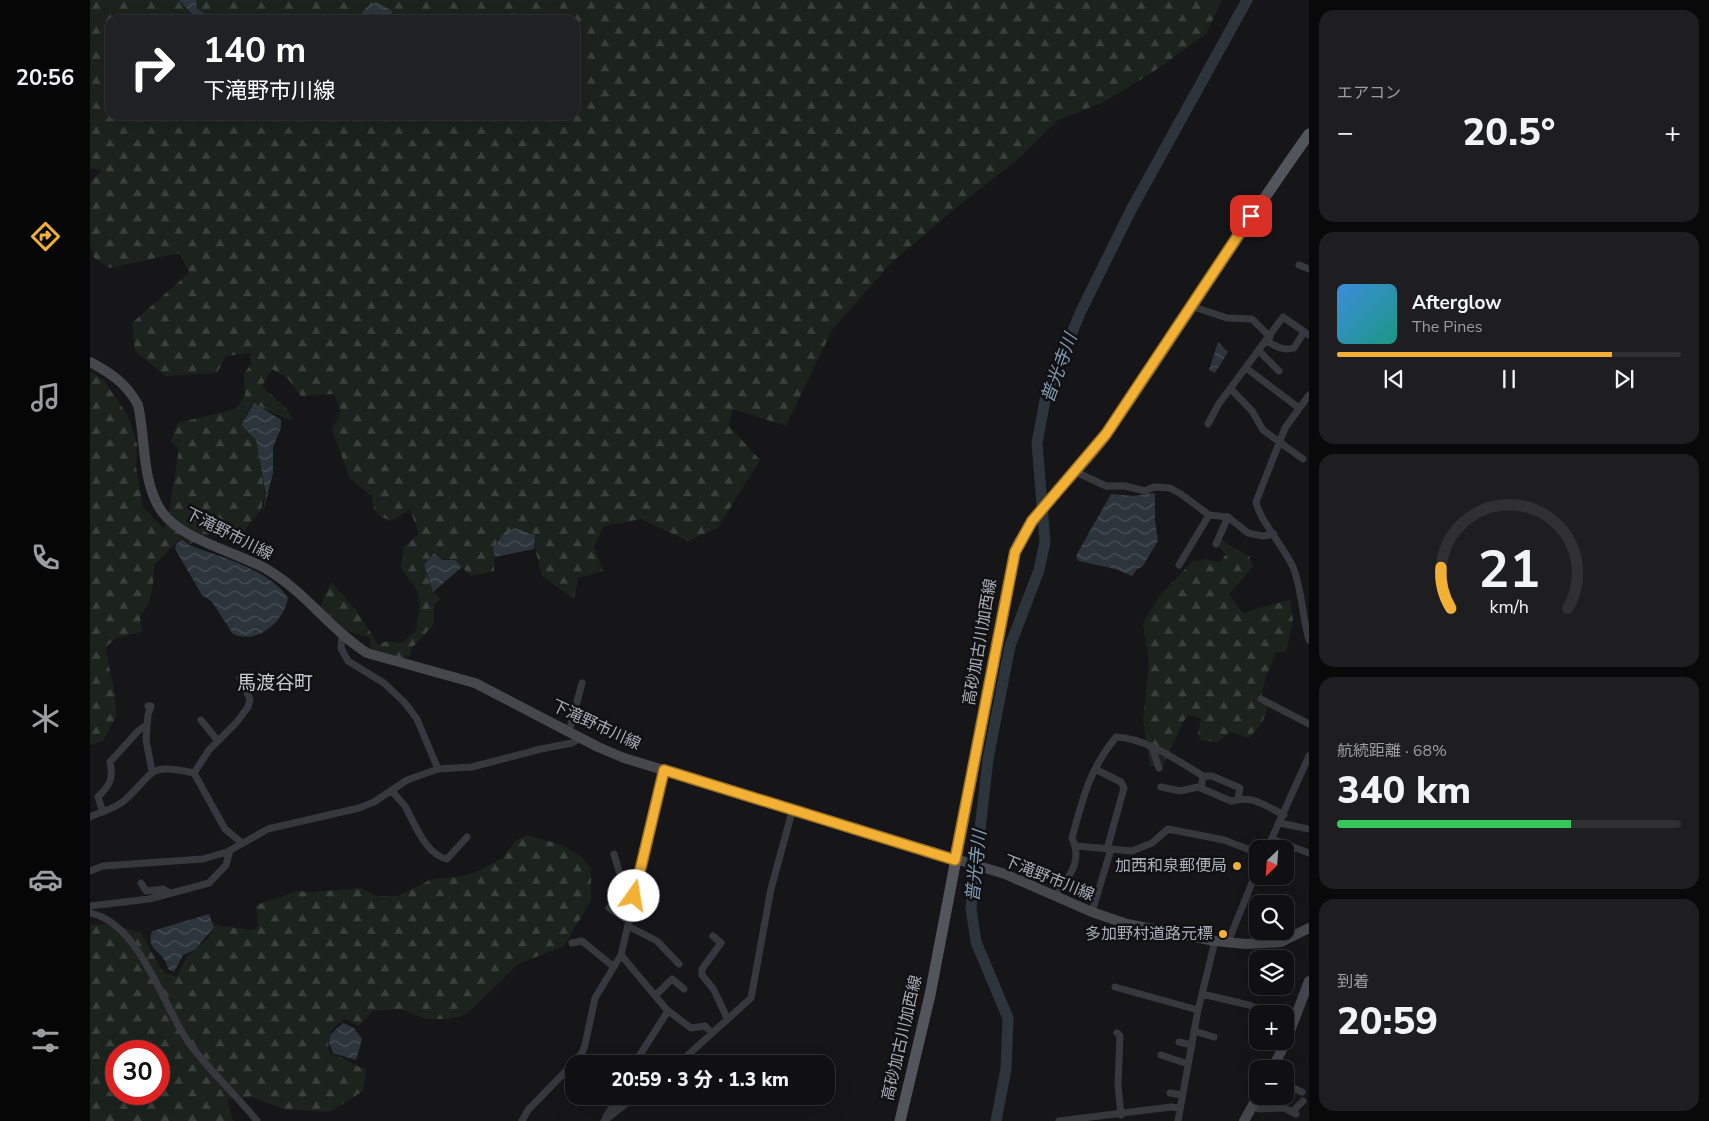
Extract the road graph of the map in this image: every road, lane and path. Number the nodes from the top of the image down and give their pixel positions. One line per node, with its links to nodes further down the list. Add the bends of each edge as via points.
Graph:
1 (1309, 134): 4 (main road, 高砂加古川加西線)
2 (1299, 266): 3 (street)
3 (1309, 269)
4 (1191, 306): 6 (street, via 1227,318 1252,319); 17 (main road, 高砂加古川加西線, via 1106,434)
5 (1307, 333): 6 (street, via 1291,349 1279,348); 6 (street, via 1283,317)
6 (1268, 339): 7 (street)
7 (1259, 351): 9 (street); 10 (street)
8 (90, 362): 23 (main road, 下滝野市川線, via 122,383 138,405 153,496 163,513 191,534 269,570)
9 (1246, 368): 11 (street); 13 (street)
10 (1279, 371)
11 (1231, 389): 14 (street); 15 (street, via 1252,411 1263,430)
12 (1309, 395): 13 (street)
13 (1299, 408): 15 (street)
14 (1208, 424)
15 (1279, 444): 16 (street); 20 (street, via 1256,502)
16 (1303, 459)
17 (1076, 472): 18 (street, via 1106,486 1145,491 1170,488); 63 (main road, 高砂加古川加西線, via 1036,518 1019,543 1010,569)
18 (1209, 515): 19 (street); 22 (street)
19 (1228, 517): 20 (street, via 1248,533); 21 (street)
20 (1274, 534): 24 (street, via 1297,579)
21 (1216, 544)
22 (1179, 565)
23 (342, 634): 32 (main road, 下滝野市川線, via 367,653 475,683); 38 (street, via 341,648 348,661 384,683 417,719)
24 (1309, 640)
25 (240, 678): 34 (street, via 250,702 236,724)
26 (582, 683): 32 (street)
27 (1261, 699): 30 (street)
28 (148, 706): 31 (street, via 151,706)
29 (201, 720): 34 (street)
30 (1309, 724)
31 (147, 725): 41 (street, via 146,740); 49 (street, via 138,730 110,762 113,774 110,784 98,797)
32 (569, 732): 33 (main road, 下滝野市川線)
33 (581, 738): 38 (street, via 572,744 541,748 472,766); 40 (main road, 下滝野市川線, via 624,758)
34 (218, 741): 42 (street)
35 (1152, 747): 37 (street); 39 (street, via 1116,737); 43 (street)
36 (1309, 756): 50 (street)
37 (1159, 768)
38 (438, 769): 46 (street, via 407,780)
39 (1095, 769): 57 (street, via 1081,799 1072,838); 58 (street, via 1121,782 1124,788)
40 (664, 770): 48 (main road, 下滝野市川線); 65 (street)
41 (152, 771): 42 (street, via 176,769); 49 (street, via 125,800)
42 (194, 773): 56 (street, via 225,829)
43 (1203, 776): 45 (street); 47 (street, via 1212,776 1240,788)
44 (1161, 787): 45 (street, via 1180,791)
45 (1201, 788): 47 (street, via 1228,800)
46 (392, 790): 54 (street, via 422,838 443,858 452,856); 56 (street, via 359,808 281,825)
47 (1238, 798): 50 (street, via 1250,798)
48 (792, 808): 63 (main road, 下滝野市川線); 92 (street, via 770,889 751,998)
49 (103, 812): 51 (street)
50 (1284, 815): 52 (street)
51 (90, 817)
52 (1280, 823): 53 (street); 55 (street)
53 (1309, 829)
54 (467, 837)
55 (1272, 839): 61 (street)
56 (242, 843): 59 (street)
57 (1077, 846): 58 (street); 69 (street, via 1073,871)
58 (1109, 849): 60 (street, via 1140,849 1168,829 1224,840); 72 (street)
59 (230, 850): 64 (street, via 203,859 102,866); 68 (street, via 226,865 209,882)
60 (1249, 850)
61 (1309, 853)
62 (614, 854): 65 (street, via 621,878)
63 (961, 862): 69 (main road, 下滝野市川線, via 1005,874); 116 (main road, 高砂加古川加西線)
64 (90, 871)
65 (638, 880): 74 (street)
66 (141, 883): 68 (street, via 146,891 163,889)
67 (1251, 885): 79 (street)
68 (170, 893): 70 (street, via 149,899)
69 (1056, 896): 72 (main road, 下滝野市川線)
70 (90, 906)
71 (608, 908): 74 (street)
72 (1092, 912): 77 (main road, 下滝野市川線, via 1127,924)
73 (90, 913): 114 (street, via 112,923 136,949 187,1040)
74 (628, 924): 80 (street); 81 (street, via 657,941)
75 (1309, 928): 79 (main road, 下滝野市川線, via 1281,942 1261,945)
76 (713, 936): 92 (street, via 721,943 702,969 702,976 714,990)
77 (1215, 941): 79 (main road, 下滝野市川線); 86 (street)
78 (572, 942): 82 (street, via 582,940)
79 (1228, 942)
80 (622, 955): 82 (street); 87 (street)
81 (680, 964)
82 (614, 966): 115 (street, via 596,998 582,1053 528,1110)
83 (1309, 981): 91 (main road)
84 (1115, 987): 89 (street)
85 (684, 989): 87 (street, via 672,979)
86 (1202, 994): 88 (street); 89 (street)
87 (656, 995): 90 (street)
88 (1249, 1006)
89 (1198, 1010): 93 (street)
90 (668, 1011): 94 (street, via 691,1028 705,1026); 99 (street)
91 (1294, 1014)
92 (727, 1018): 94 (street)
93 (1194, 1031): 96 (street); 98 (street)
94 (712, 1033): 100 (street)
95 (1117, 1033): 112 (street, via 1120,1036 1118,1085)
96 (1214, 1038)
97 (1179, 1042): 98 (street)
98 (1192, 1045): 102 (street)
99 (640, 1055)
100 (688, 1055)
101 (1161, 1055): 102 (street)
102 (1188, 1064): 106 (street)
103 (1294, 1088): 104 (street)
104 (1302, 1092)
105 (1170, 1093): 106 (street)
106 (1182, 1095): 111 (street)
107 (1304, 1101): 110 (street, via 1294,1113 1280,1108)
108 (614, 1105): 113 (street)
109 (624, 1105): 113 (street)
110 (1252, 1107): 119 (main road)
111 (1180, 1108): 112 (street); 118 (street)
112 (1121, 1115): 117 (street)
113 (605, 1120)
114 (256, 1121)
115 (522, 1121)
116 (900, 1121)
117 (1059, 1121)
118 (1178, 1121)
119 (1244, 1121)

